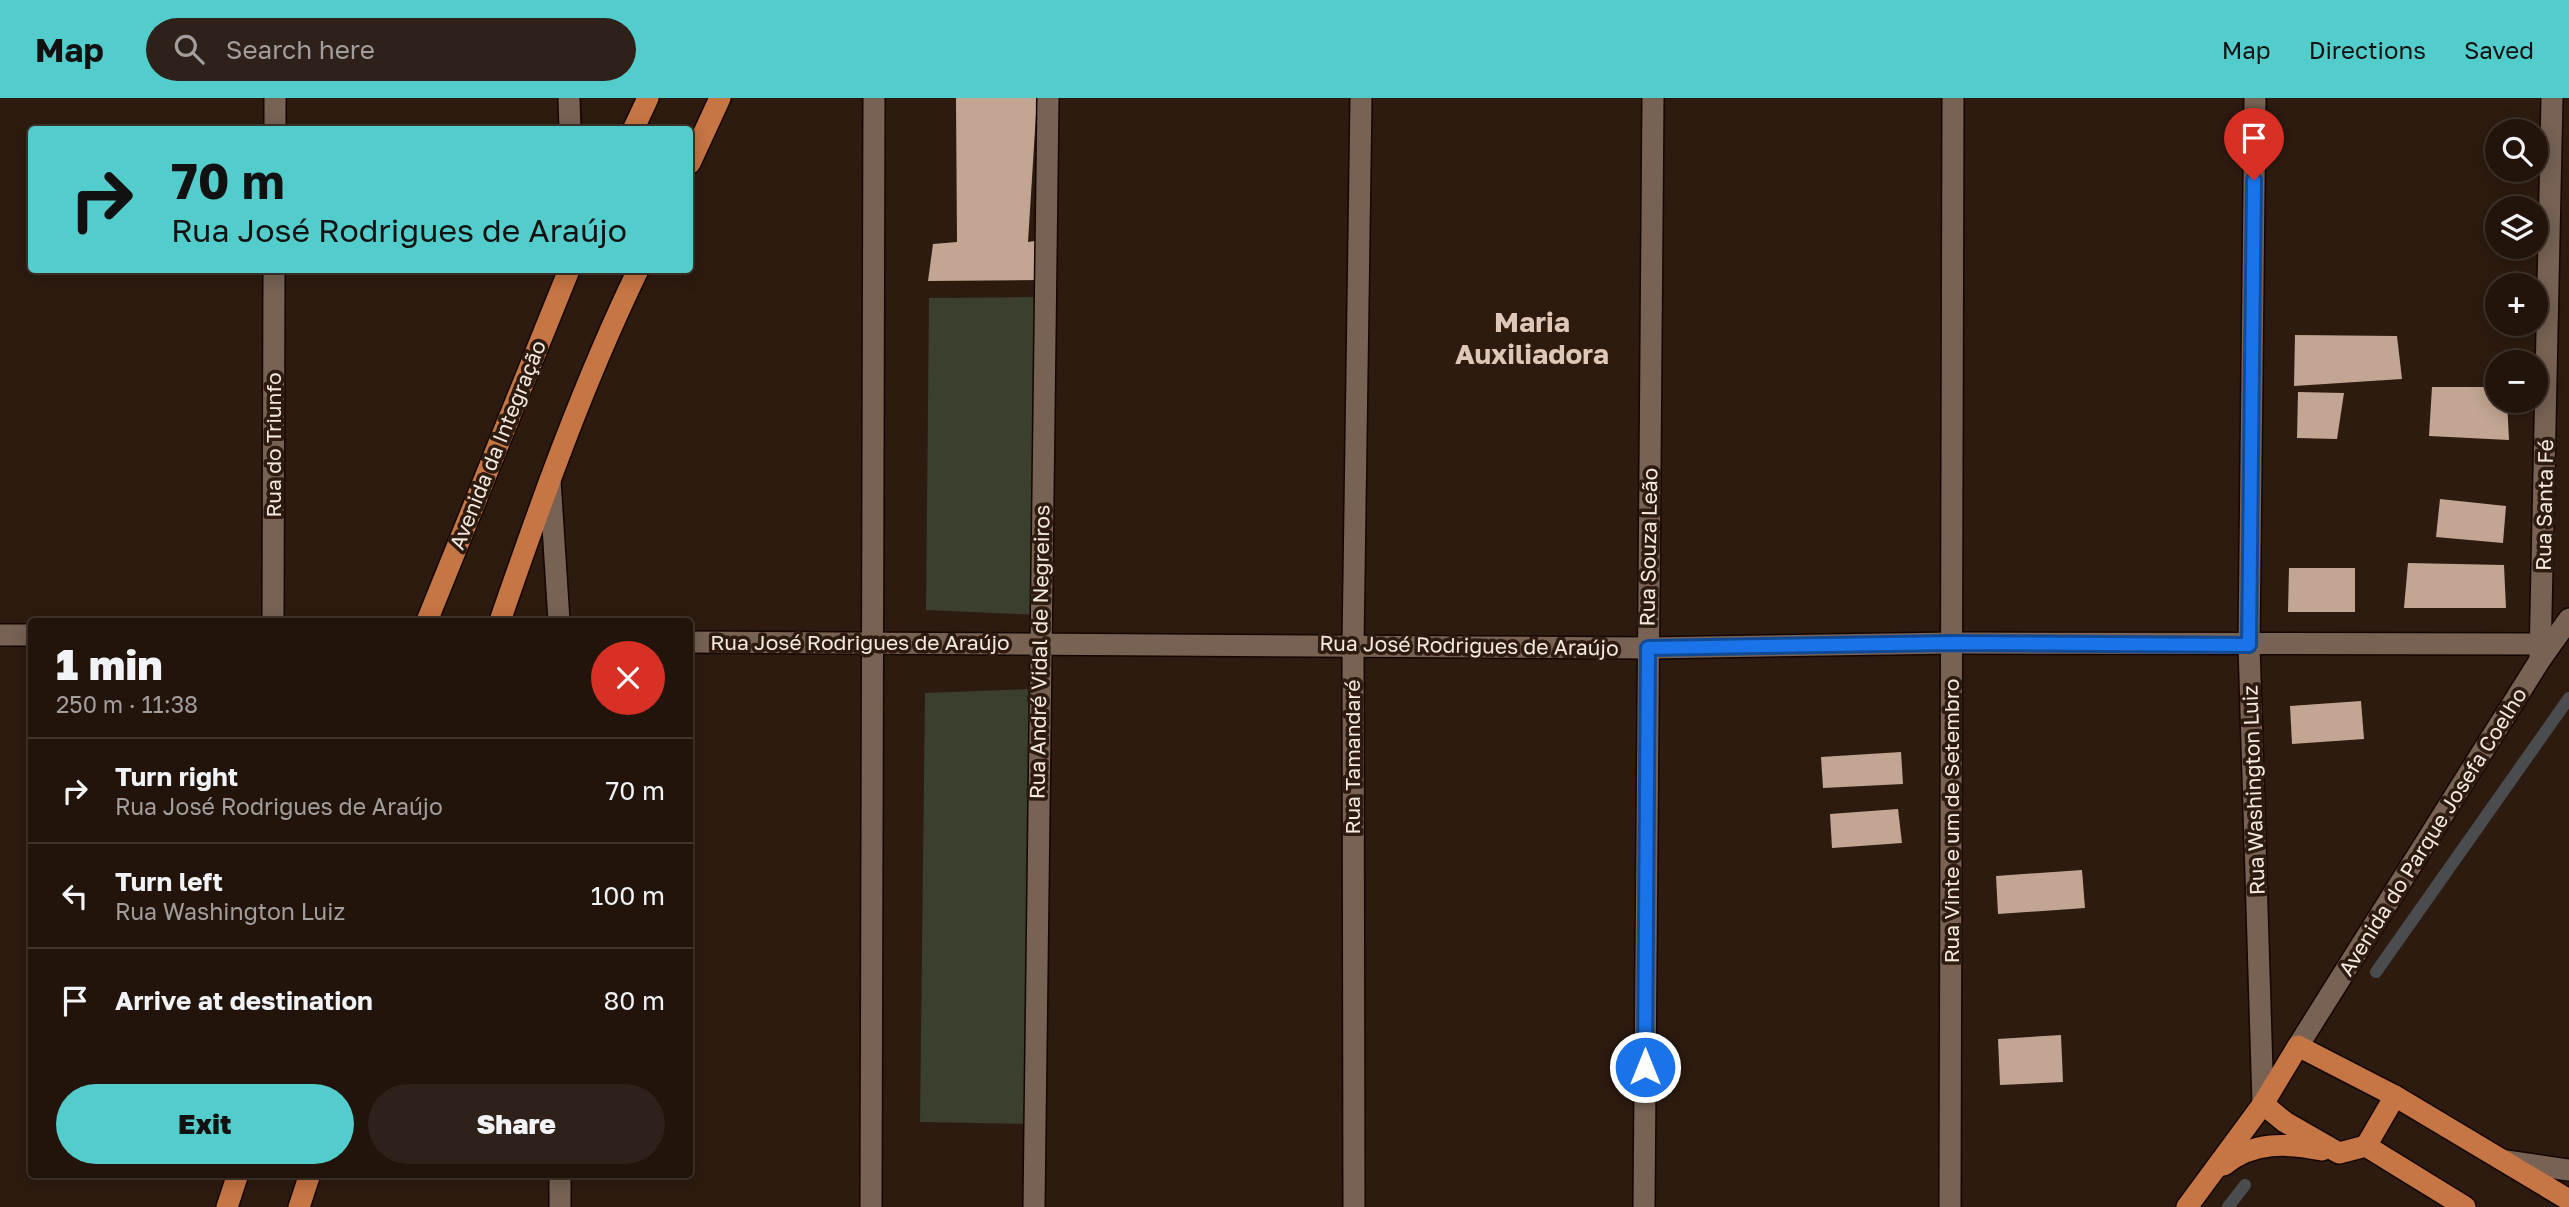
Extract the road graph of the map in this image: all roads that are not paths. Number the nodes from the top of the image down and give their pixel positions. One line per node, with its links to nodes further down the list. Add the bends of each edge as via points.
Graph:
1 (275, 98): 12 (street)
2 (569, 98): 13 (street)
3 (648, 98): 14 (main road)
4 (720, 98): 15 (main road)
5 (874, 98): 30 (street)
6 (1048, 98): 28 (street, Rua André Vidal de Negreiros)
7 (1360, 98): 31 (street, Rua Tamandaré)
8 (1653, 98): 33 (street, Rua Souza Leão)
9 (1953, 98): 29 (street, Rua Vinte e um de Setembro)
10 (2255, 98): 32 (street, Rua Washington Luiz)
11 (2552, 98): 34 (street, Rua Santa Fé)
12 (275, 126)
13 (570, 126)
14 (635, 126)
15 (693, 156)
16 (274, 273): 20 (street, Rua do Triunfo)
17 (568, 273): 21 (main road, Avenida da Integração)
18 (637, 273): 19 (main road)
19 (550, 476): 22 (main road); 23 (street)
20 (274, 618)
21 (428, 618)
22 (501, 618)
23 (559, 618)
24 (2569, 620): 34 (street, Avenida do Parque Josefa Coelho)
25 (0, 635): 26 (street)
26 (28, 635)
27 (693, 642): 30 (street, Rua José Rodrigues de Araújo)
28 (1040, 643): 30 (street, Rua José Rodrigues de Araújo); 31 (street, Rua José Rodrigues de Araújo); 51 (street, Rua André Vidal de Negreiros)
29 (1952, 643): 32 (street, Rua José Rodrigues de Araújo); 33 (street, Rua José Rodrigues de Araújo); 54 (street, Rua Vinte e um de Setembro)
30 (872, 645): 50 (street)
31 (1353, 645): 33 (street, Rua José Rodrigues de Araújo); 52 (street, Rua Tamandaré)
32 (2249, 645): 34 (street, Rua José Rodrigues de Araújo); 37 (street, Rua Washington Luiz)
33 (1648, 648): 53 (street, Rua Souza Leão)
34 (2541, 652): 35 (street, Avenida do Parque Josefa Coelho)
35 (2298, 1046): 36 (main road); 37 (main road)
36 (2395, 1096): 38 (main road); 40 (main road)
37 (2263, 1104): 39 (main road); 45 (main road)
38 (2366, 1146): 39 (main road); 56 (main road)
39 (2339, 1153): 45 (main road, via 2267,1146 2238,1154)
40 (2506, 1161): 41 (street); 46 (main road)
41 (2569, 1170)
42 (237, 1178): 47 (main road)
43 (309, 1178): 48 (main road)
44 (560, 1178): 49 (street)
45 (2209, 1178): 55 (main road)
46 (2569, 1200)
47 (227, 1207)
48 (299, 1207)
49 (560, 1207)
50 (871, 1207)
51 (1034, 1207)
52 (1354, 1207)
53 (1644, 1207)
54 (1950, 1207)
55 (2187, 1207)
56 (2465, 1207)

